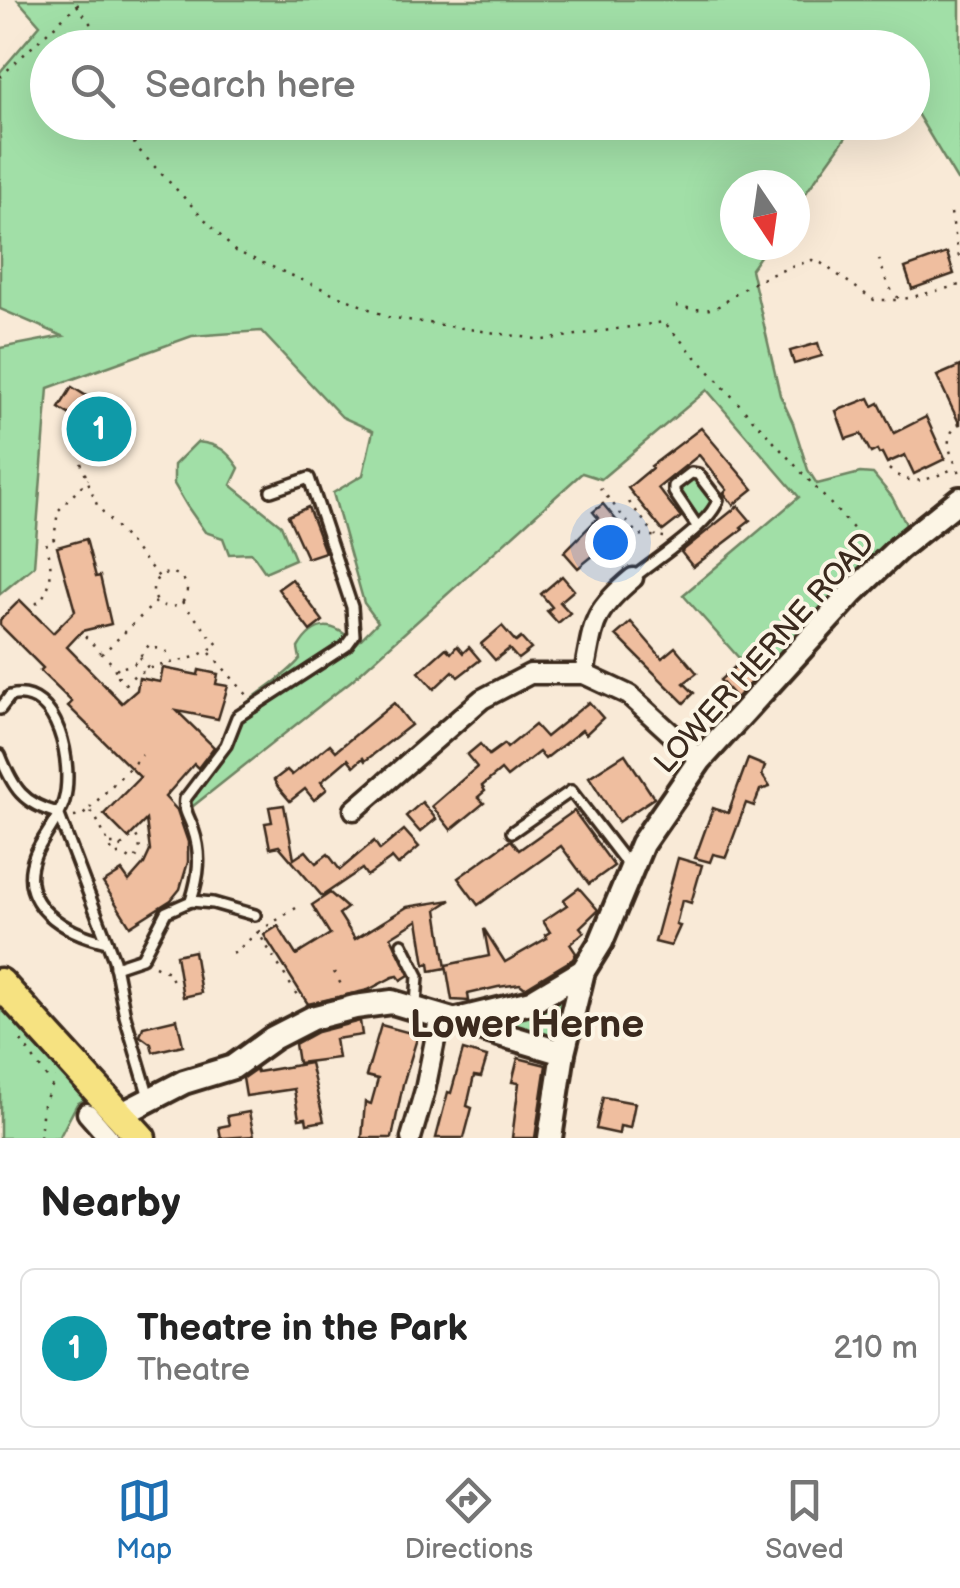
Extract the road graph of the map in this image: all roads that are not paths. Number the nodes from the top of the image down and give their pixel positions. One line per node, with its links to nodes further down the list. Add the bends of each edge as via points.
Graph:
1 (271, 491): 13 (lane, via 309,478 352,607 354,635 237,717 226,745 185,799 200,873)
2 (960, 499): 8 (street, LOWER HERNE ROAD, via 884,562)
3 (697, 526): 3 (lane, via 674,492 691,473 718,500); 4 (lane)
4 (634, 578): 5 (street, via 595,617)
5 (584, 674): 8 (street, via 629,695); 9 (street, via 530,674 482,699)
6 (0, 710): 10 (lane, via 22,693 50,710 68,778)
7 (0, 755): 10 (lane, via 14,788)
8 (700, 760): 12 (street, LOWER HERNE ROAD)
9 (354, 810)
10 (58, 813): 15 (lane); 15 (lane, via 30,872 42,909 56,923)
11 (512, 832): 12 (lane, via 571,791)
12 (630, 868): 18 (street, LOWER HERNE ROAD)
13 (191, 901): 14 (lane); 17 (lane, via 166,912 150,948 134,962)
14 (254, 915)
15 (107, 942): 17 (lane)
16 (402, 944): 20 (lane, via 418,976)
17 (115, 967): 23 (lane)
18 (583, 971): 21 (street, via 531,1002); 22 (street, LOWER HERNE ROAD)
19 (0, 983): 25 (main road)
20 (416, 1008): 21 (street); 23 (street, via 392,1002 312,1018 232,1067)
21 (448, 1017): 22 (street); 27 (street)
22 (563, 1053): 28 (street, LOWER HERNE ROAD)
23 (149, 1098): 25 (street)
24 (87, 1113): 25 (street)
25 (110, 1132): 26 (main road)
26 (141, 1138)
27 (411, 1138)
28 (550, 1138)

